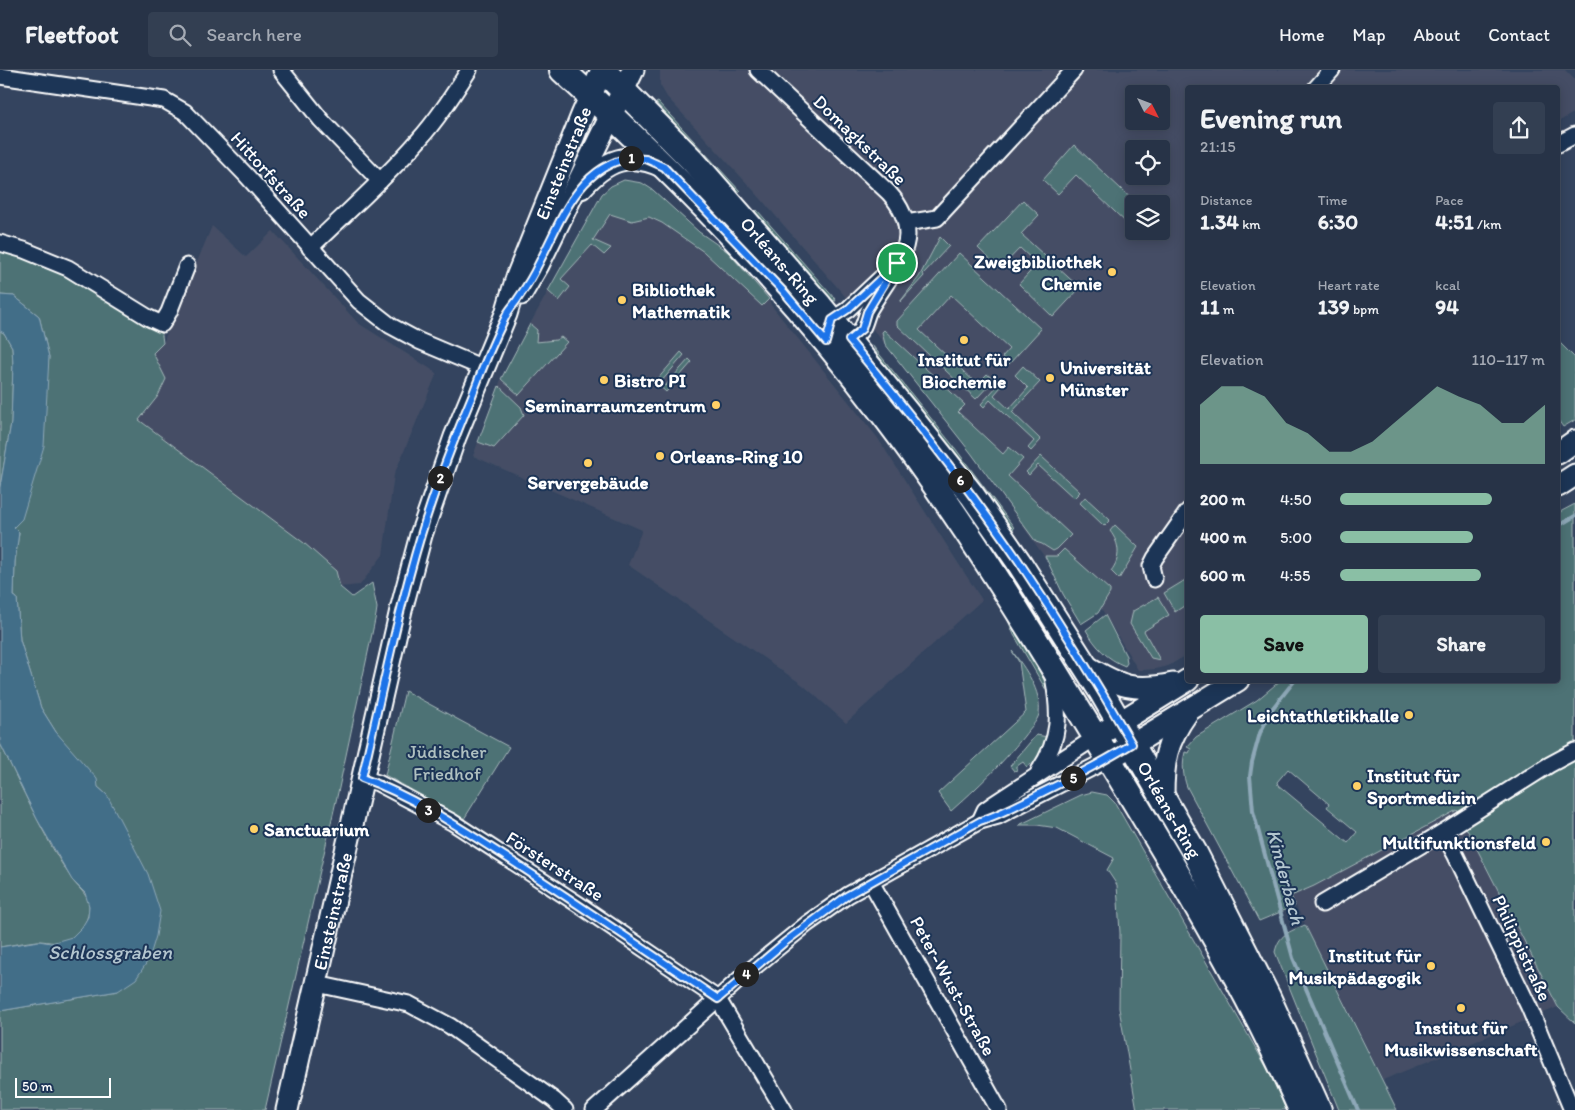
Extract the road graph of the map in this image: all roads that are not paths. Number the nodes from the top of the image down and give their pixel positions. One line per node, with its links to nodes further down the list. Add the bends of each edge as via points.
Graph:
1 (281, 70): 16 (street, via 321,120)
2 (469, 70): 16 (street, via 430,126)
3 (562, 70): 11 (main road, Orléans-Ring)
4 (603, 70): 9 (main road, Orléans-Ring); 11 (main road, Einsteinstraße)
5 (758, 70): 18 (street, Domagkstraße, via 889,193)
6 (1074, 70): 18 (street, via 937,218)
7 (1332, 70): 10 (street)
8 (0, 76): 20 (street, Hittorfstraße, via 164,100 185,112)
9 (628, 80): 12 (main road, Einsteinstraße); 24 (main road, Orléans-Ring, via 693,161)
10 (1319, 85)
11 (590, 96): 12 (main road, Orléans-Ring); 23 (main road, Einsteinstraße, via 517,277)
12 (611, 116): 15 (main road, Orléans-Ring); 17 (main road, Einsteinstraße)
13 (1575, 135): 14 (street)
14 (1560, 143)
15 (664, 167): 17 (main road, via 638,158 611,163 588,180); 24 (main road, Orléans-Ring, via 784,292)
16 (380, 181): 20 (street)
17 (567, 206): 23 (main road, Einsteinstraße, via 529,282)
18 (906, 223): 21 (street, via 905,248)
19 (0, 243): 22 (street, via 68,268 162,324)
20 (310, 248): 25 (street, Hittorfstraße, via 359,301 391,326)
21 (897, 263): 24 (street, via 867,312); 24 (street, via 847,310)
22 (187, 266)
23 (506, 314): 25 (main road, Einsteinstraße)
24 (842, 333): 32 (main road, Orléans-Ring, via 883,414 935,485); 33 (main road, Orléans-Ring, via 972,496)
25 (483, 368): 44 (main road, Einsteinstraße, via 421,535)
26 (1575, 441): 27 (main road)
27 (1560, 452)
28 (1575, 475): 29 (main road)
29 (1560, 485)
30 (1185, 514): 31 (street, via 1155,558 1152,566)
31 (1154, 579)
32 (1050, 662): 39 (main road, Orléans-Ring); 43 (street, via 1057,700 1057,726 1053,748)
33 (1086, 666): 34 (main road, via 1114,682 1138,688); 38 (main road, Orléans-Ring)
34 (1185, 681)
35 (1185, 682): 38 (main road)
36 (1233, 683): 37 (main road)
37 (1190, 708): 40 (main road); 45 (main road, via 1173,732 1167,748)
38 (1119, 722): 39 (main road); 40 (main road, Orléans-Ring)
39 (1096, 737): 42 (main road, Orléans-Ring); 43 (street)
40 (1132, 744): 42 (main road); 45 (main road, Orléans-Ring)
41 (1575, 751): 47 (street)
42 (1108, 758): 46 (street, via 998,816); 57 (main road, Orléans-Ring, via 1228,962)
43 (1036, 776): 46 (street, via 985,810)
44 (362, 778): 50 (main road, Einsteinstraße); 51 (street, Försterstraße, via 452,822)
45 (1164, 796): 58 (main road, Orléans-Ring, via 1239,937)
46 (980, 821): 48 (street)
47 (1443, 832): 49 (street); 59 (street, Philippistraße, via 1529,1007)
48 (870, 882): 51 (street, via 807,924); 56 (street, Peter-Wust-Straße)
49 (1322, 904)
50 (317, 984): 52 (main road, Einsteinstraße); 53 (street, via 409,1004 450,1026)
51 (718, 999): 54 (street); 55 (street)
52 (287, 1110)
53 (565, 1110)
54 (594, 1110)
55 (784, 1110)
56 (999, 1110)
57 (1301, 1110)
58 (1319, 1110)
59 (1572, 1110)

